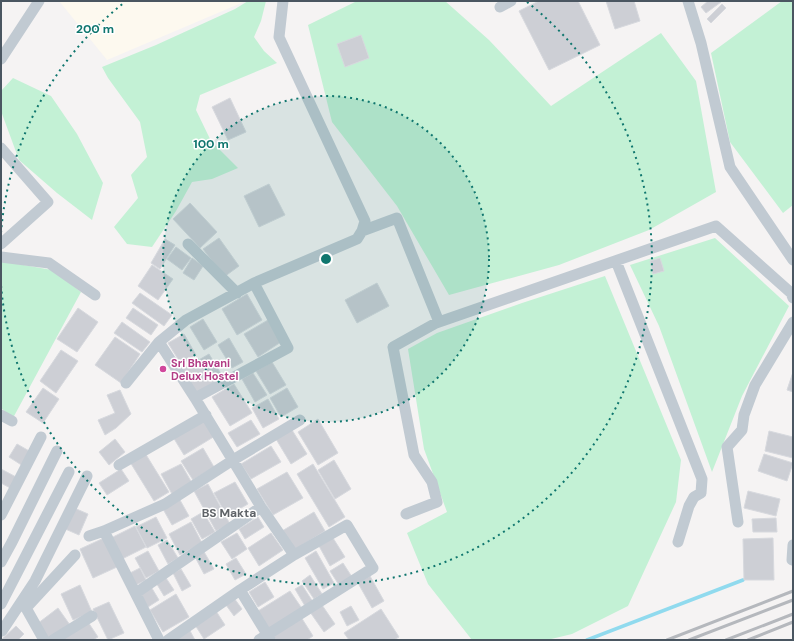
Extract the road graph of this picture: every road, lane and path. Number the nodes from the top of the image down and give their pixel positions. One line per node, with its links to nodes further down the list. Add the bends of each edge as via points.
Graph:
1 (39, 1): 6 (street)
2 (283, 1): 8 (street, via 279,37 365,221)
3 (511, 1): 5 (street)
4 (688, 1): 12 (street, via 701,43 730,167)
5 (500, 7)
6 (1, 59)
7 (1, 148): 9 (street, via 48,202)
8 (362, 231): 14 (street, via 357,239); 18 (street, via 397,218)
9 (1, 244)
10 (188, 244): 15 (street)
11 (1, 257): 16 (street, via 49,263)
12 (793, 260)
13 (616, 261): 17 (street, via 716,226 791,293); 18 (street); 39 (street, via 702,479 701,493 694,497 689,506)
14 (254, 283): 15 (street); 22 (street, via 288,348)
15 (237, 293): 20 (street, via 186,320)
16 (95, 295)
17 (793, 298)
18 (439, 322): 34 (street, via 393,348 414,455 432,482 437,502)
19 (793, 322): 36 (street, via 755,385 744,415 742,430 727,447)
20 (159, 342): 21 (street); 22 (street)
21 (126, 383)
22 (195, 398): 24 (street)
23 (1, 415): 26 (street)
24 (206, 415): 29 (street); 30 (street)
25 (300, 420): 29 (street)
26 (12, 421)
27 (41, 437): 35 (street)
28 (57, 450): 44 (street)
29 (233, 460): 33 (street); 37 (street, via 165,504)
30 (119, 465)
31 (69, 472): 47 (street)
32 (87, 476): 50 (street, via 35,581)
33 (260, 507): 42 (street); 46 (street)
34 (406, 514)
35 (1, 515)
36 (738, 522)
37 (104, 531): 38 (street); 46 (street)
38 (89, 536)
39 (678, 542)
40 (793, 545): 43 (street)
41 (75, 554): 48 (street)
42 (294, 555): 45 (street); 51 (street, via 347,525 373,568)
43 (792, 560)
44 (1, 562)
45 (240, 590): 51 (street); 55 (street)
46 (136, 593): 54 (street)
47 (1, 604)
48 (26, 608): 50 (street); 52 (street)
49 (92, 616): 53 (street)
50 (1, 631)
51 (265, 638)
52 (44, 640)
53 (53, 640)
54 (159, 640)
55 (168, 640)

